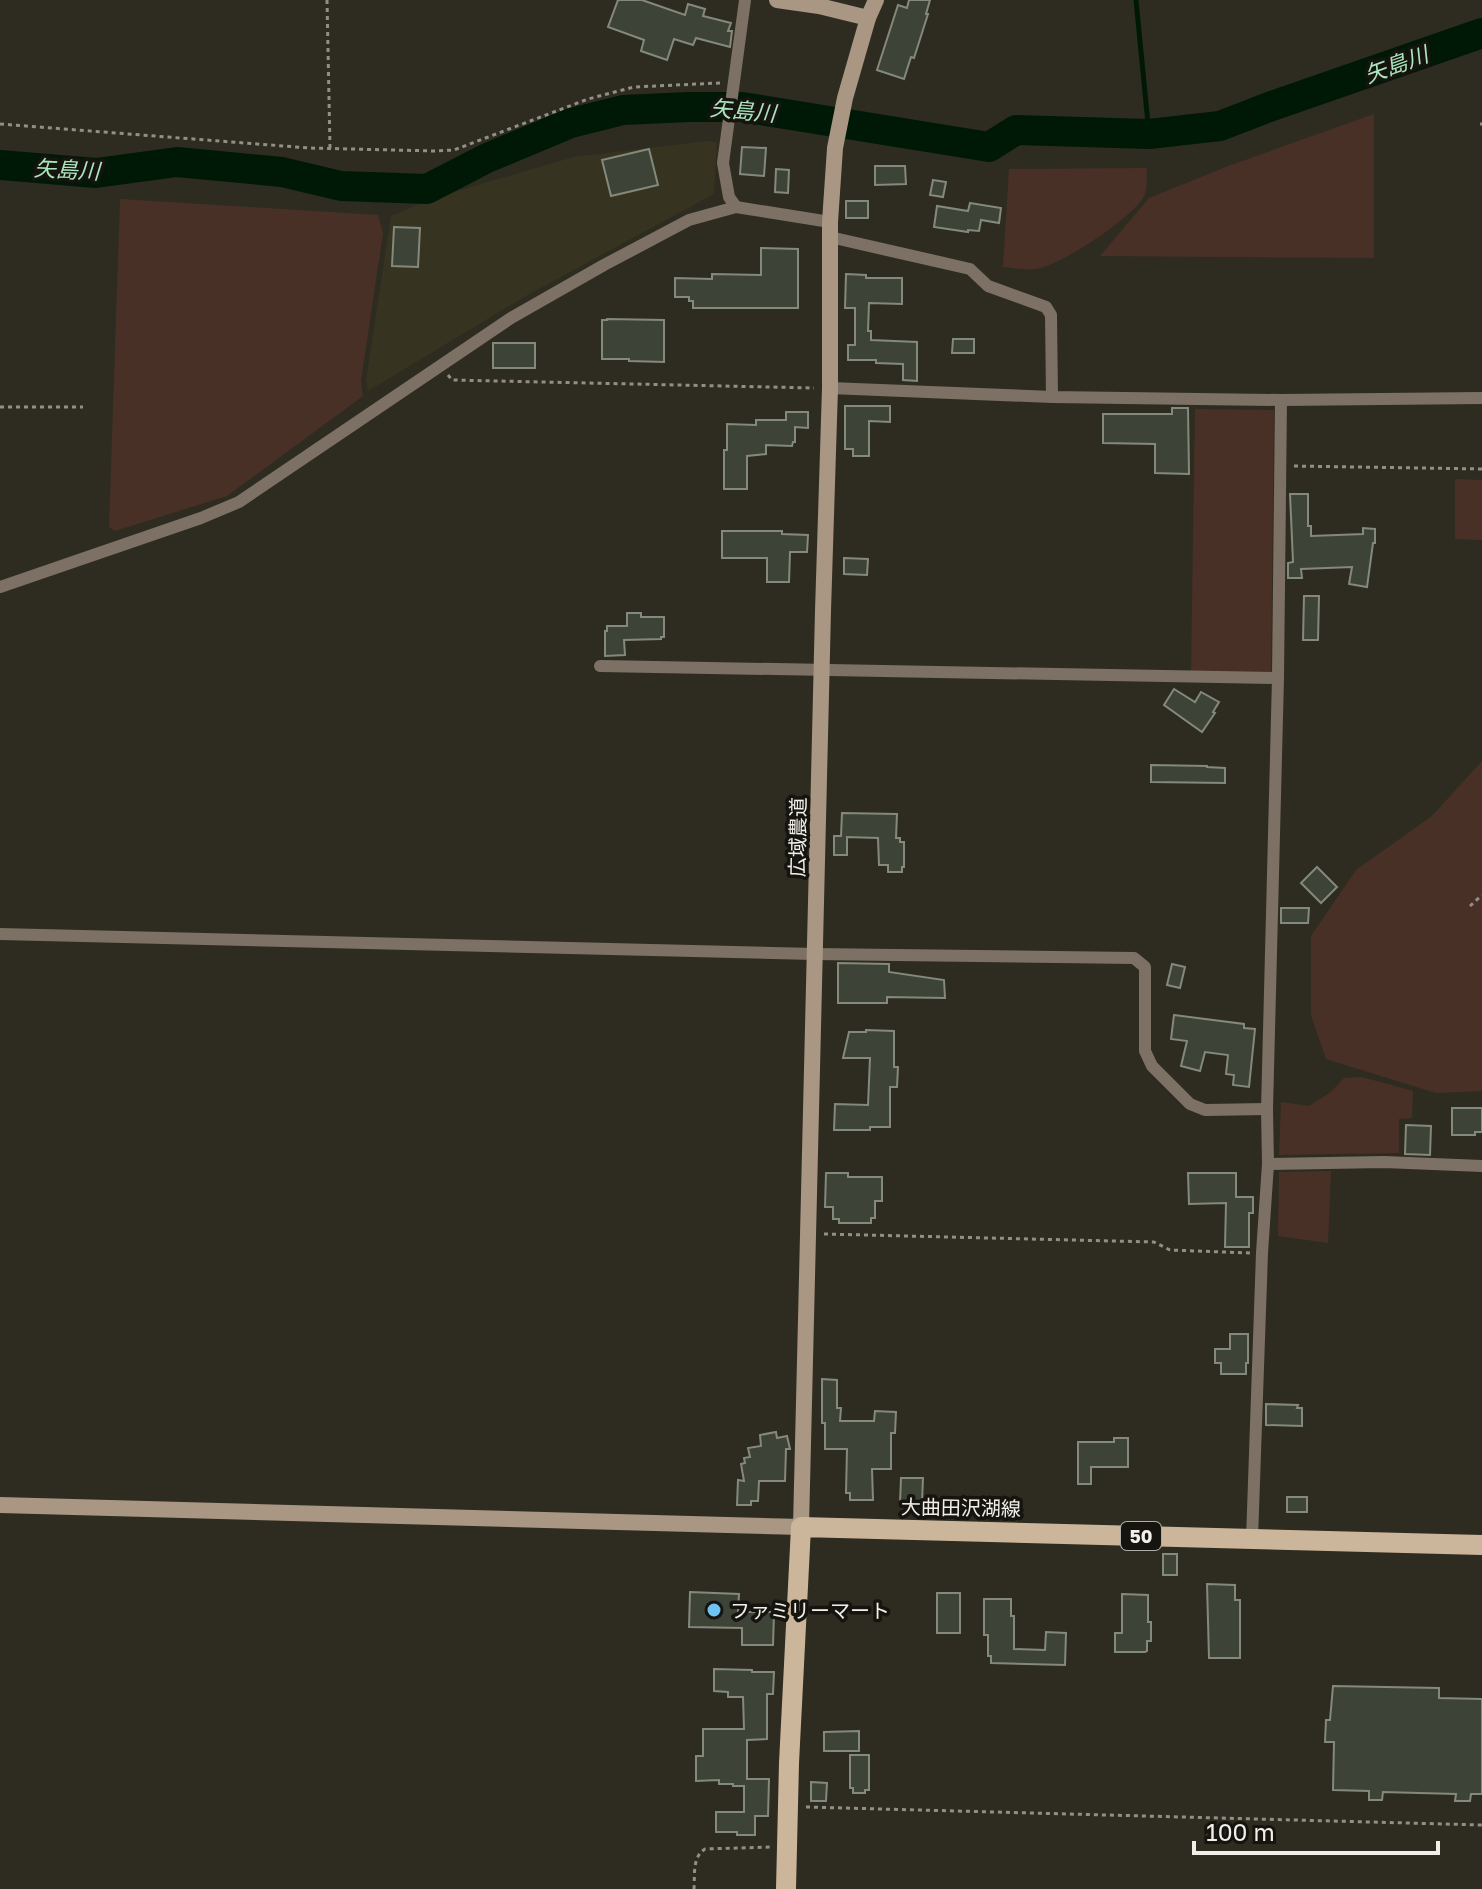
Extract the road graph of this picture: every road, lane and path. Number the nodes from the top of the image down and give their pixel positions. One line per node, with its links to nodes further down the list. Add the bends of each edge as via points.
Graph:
1 (327, 0): 8 (path)
2 (745, 0): 6 (street)
3 (777, 0): 5 (street)
4 (876, 0): 5 (street)
5 (868, 18): 10 (street, 広域農道, via 835,148)
6 (734, 87): 8 (path, via 634,87 454,150); 9 (street, via 723,163)
7 (0, 124): 8 (path)
8 (330, 148)
9 (736, 207): 10 (street); 11 (street, via 689,220 604,265)
10 (830, 230): 12 (street, 広域農道); 13 (street, via 970,269 988,286 1046,307 1051,315)
11 (440, 364): 12 (path, via 452,380); 20 (street, via 239,502)
12 (830, 388): 13 (street); 22 (street, 広域農道)
13 (1052, 397): 15 (street)
14 (1482, 398): 15 (street)
15 (1281, 400): 18 (street)
16 (0, 407): 17 (path)
17 (83, 407)
18 (1280, 466): 19 (path); 23 (street)
19 (1482, 469)
20 (0, 587)
21 (600, 666): 22 (street)
22 (822, 670): 23 (street); 27 (street, 広域農道)
23 (1278, 678): 28 (street)
24 (1482, 895): 25 (path)
25 (1470, 906)
26 (0, 934): 27 (street)
27 (814, 954): 28 (street, via 1134,958 1145,967 1145,1051 1152,1066 1190,1104 1205,1110); 31 (street, 広域農道)
28 (1267, 1109): 29 (street)
29 (1268, 1164): 30 (street); 32 (street)
30 (1482, 1166)
31 (808, 1234): 32 (path, via 1154,1242 1170,1250); 34 (street, 広域農道)
32 (1262, 1253): 35 (street)
33 (0, 1505): 34 (street)
34 (801, 1527): 35 (main road, 大曲田沢湖線 / 50); 37 (main road)
35 (1252, 1539): 36 (main road, 大曲田沢湖線 / 50)
36 (1482, 1545)
37 (788, 1806): 38 (path); 39 (main road)
38 (1482, 1825)
39 (787, 1847): 40 (path, via 705,1849 696,1859); 41 (main road)
40 (694, 1889)
41 (786, 1889)

